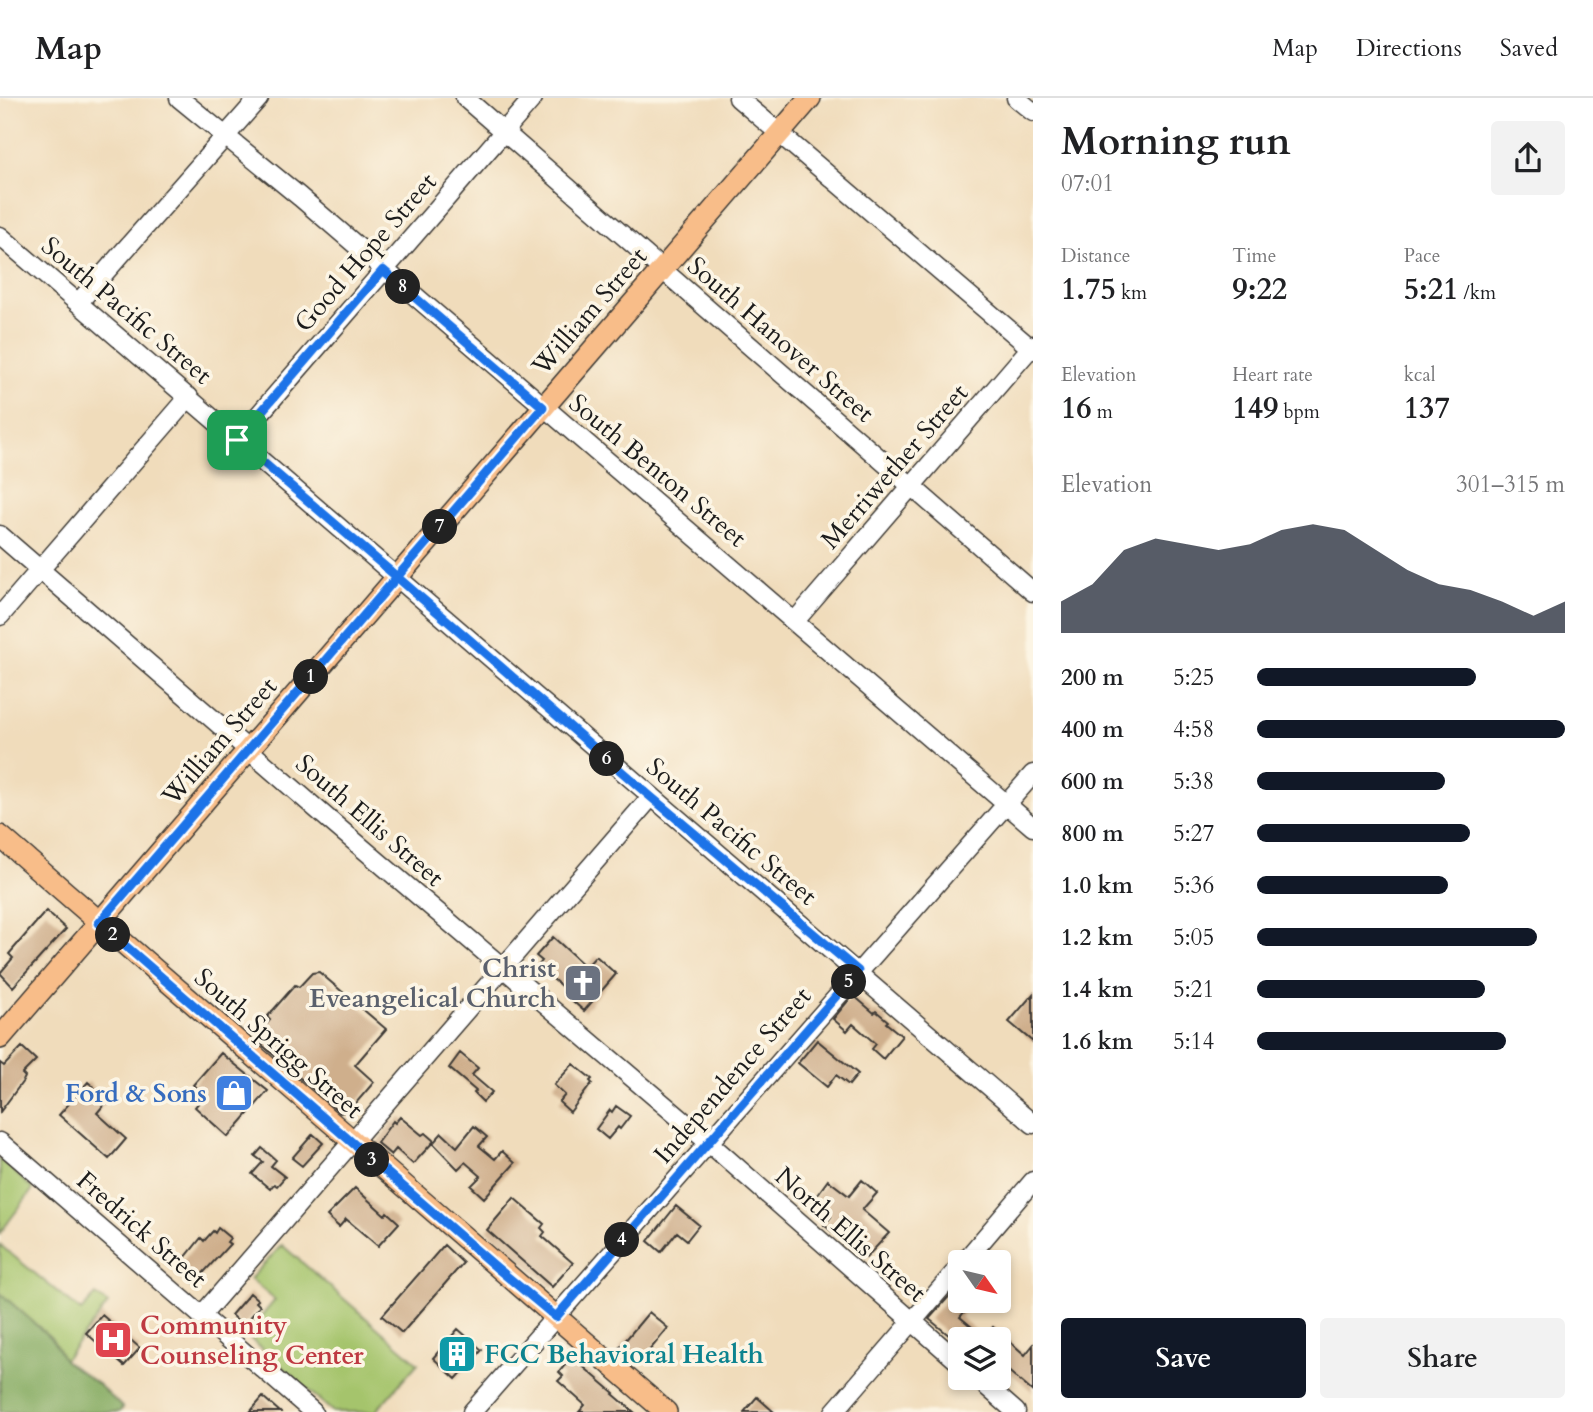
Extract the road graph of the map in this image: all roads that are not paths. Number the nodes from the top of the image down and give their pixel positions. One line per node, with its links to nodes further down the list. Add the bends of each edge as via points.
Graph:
1 (179, 98): 11 (street, South Benton Street)
2 (259, 98): 11 (street)
3 (465, 98): 9 (street, South Hanover Street)
4 (533, 98): 9 (street, Good Hope Street)
5 (738, 98): 10 (street)
6 (810, 98): 10 (main road, William Street)
7 (1016, 98): 8 (street)
8 (1033, 112)
9 (504, 131): 13 (street, Good Hope Street); 14 (street, South Hanover Street)
10 (779, 133): 14 (main road, William Street); 16 (street)
11 (225, 136): 13 (street, South Benton Street); 15 (street)
12 (0, 236): 15 (street, South Pacific Street)
13 (383, 270): 18 (street, South Benton Street); 19 (street, Good Hope Street)
14 (661, 270): 18 (main road, William Street); 20 (street, South Hanover Street)
15 (78, 303): 17 (street, South Pacific Street)
16 (1032, 348): 20 (street, Merriwether Street)
17 (189, 397): 19 (street, South Pacific Street); 22 (street)
18 (543, 407): 23 (main road, William Street); 26 (street, South Benton Street)
19 (237, 440): 23 (street, South Pacific Street)
20 (911, 486): 24 (street, South Hanover Street); 26 (street, Merriwether Street)
21 (0, 535): 22 (street, South Ellis Street)
22 (40, 570): 25 (street); 27 (street, South Ellis Street)
23 (397, 577): 27 (main road, William Street); 29 (street, South Pacific Street)
24 (1033, 592)
25 (0, 616)
26 (794, 621): 30 (street, South Benton Street)
27 (248, 750): 33 (main road, William Street); 34 (street, South Ellis Street)
28 (1033, 774): 30 (street, Independence Street)
29 (651, 797): 34 (street); 35 (street, South Pacific Street)
30 (1006, 803): 31 (street, South Benton Street); 35 (street, Independence Street)
31 (1033, 827)
32 (0, 836): 33 (main road, South Sprigg Street)
33 (99, 923): 36 (main road, William Street); 40 (main road, South Sprigg Street)
34 (503, 968): 39 (street, South Ellis Street); 40 (street)
35 (858, 971): 37 (street, South Pacific Street); 39 (street, Independence Street)
36 (0, 1038)
37 (1033, 1124)
38 (0, 1142): 44 (street, Fredrick Street)
39 (708, 1142): 45 (street, Independence Street); 46 (street, North Ellis Street)
40 (352, 1143): 44 (street); 45 (main road, South Sprigg Street)
41 (1033, 1181): 42 (street)
42 (974, 1250)
43 (948, 1280): 46 (street)
44 (202, 1315): 49 (street, Fredrick Street)
45 (556, 1317): 50 (street, Independence Street); 51 (main road, South Sprigg Street)
46 (912, 1322): 47 (street, North Ellis Street); 52 (street)
47 (948, 1353)
48 (991, 1390): 53 (street)
49 (313, 1412)
50 (472, 1412)
51 (666, 1412)
52 (834, 1412)
53 (1016, 1412)

